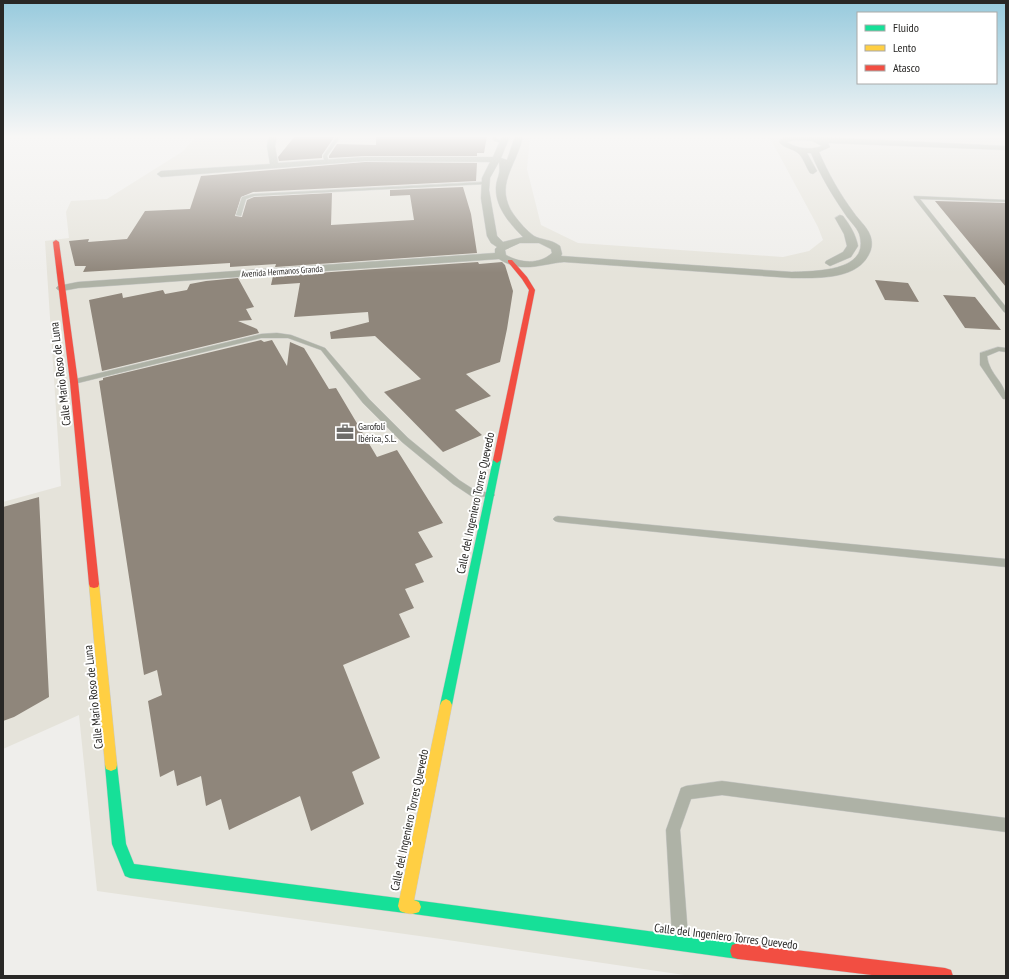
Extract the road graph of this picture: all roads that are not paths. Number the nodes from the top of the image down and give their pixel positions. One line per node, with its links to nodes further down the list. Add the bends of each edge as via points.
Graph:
1 (501, 182): 7 (street, via 502,196 507,212)
2 (820, 182): 10 (street, via 853,240 853,247 849,254 842,258 819,266 787,269)
3 (833, 182): 10 (street, via 843,204 866,238 867,250 862,260 846,269 809,275 786,275 564,259)
4 (484, 183): 6 (lane, via 253,195 244,198); 9 (street, Calle del Ingeniero Torres Quevedo, via 492,236)
5 (1006, 201): 14 (lane, via 916,197)
6 (239, 215)
7 (533, 240): 9 (street, via 512,242); 10 (street, via 552,245)
8 (56, 242): 13 (street, Calle Mario Roso de Luna)
9 (505, 254): 11 (street, via 520,263); 12 (street, Calle del Ingeniero Torres Quevedo); 13 (street, Avenida Hermanos Granda)
10 (554, 256): 11 (street)
11 (537, 264): 12 (street, via 529,270)
12 (525, 278): 18 (street, Calle del Ingeniero Torres Quevedo, via 532,290)
13 (62, 288): 16 (street, Calle Mario Roso de Luna)
14 (1006, 311)
15 (1006, 350): 17 (lane, via 998,349 983,355 984,365)
16 (74, 382): 18 (lane, via 261,336 289,336 323,349 366,401 405,440 456,482 474,494); 22 (street, Calle Mario Roso de Luna, via 119,844 130,871)
17 (1006, 397)
18 (490, 495): 22 (street, Calle del Ingeniero Torres Quevedo)
19 (558, 519): 20 (lane)
20 (1006, 563)
21 (1006, 825): 23 (lane, via 722,788 686,793 673,830)
22 (405, 906): 23 (street, Calle del Ingeniero Torres Quevedo)
23 (680, 944): 24 (street, Calle del Ingeniero Torres Quevedo)
24 (945, 976)

